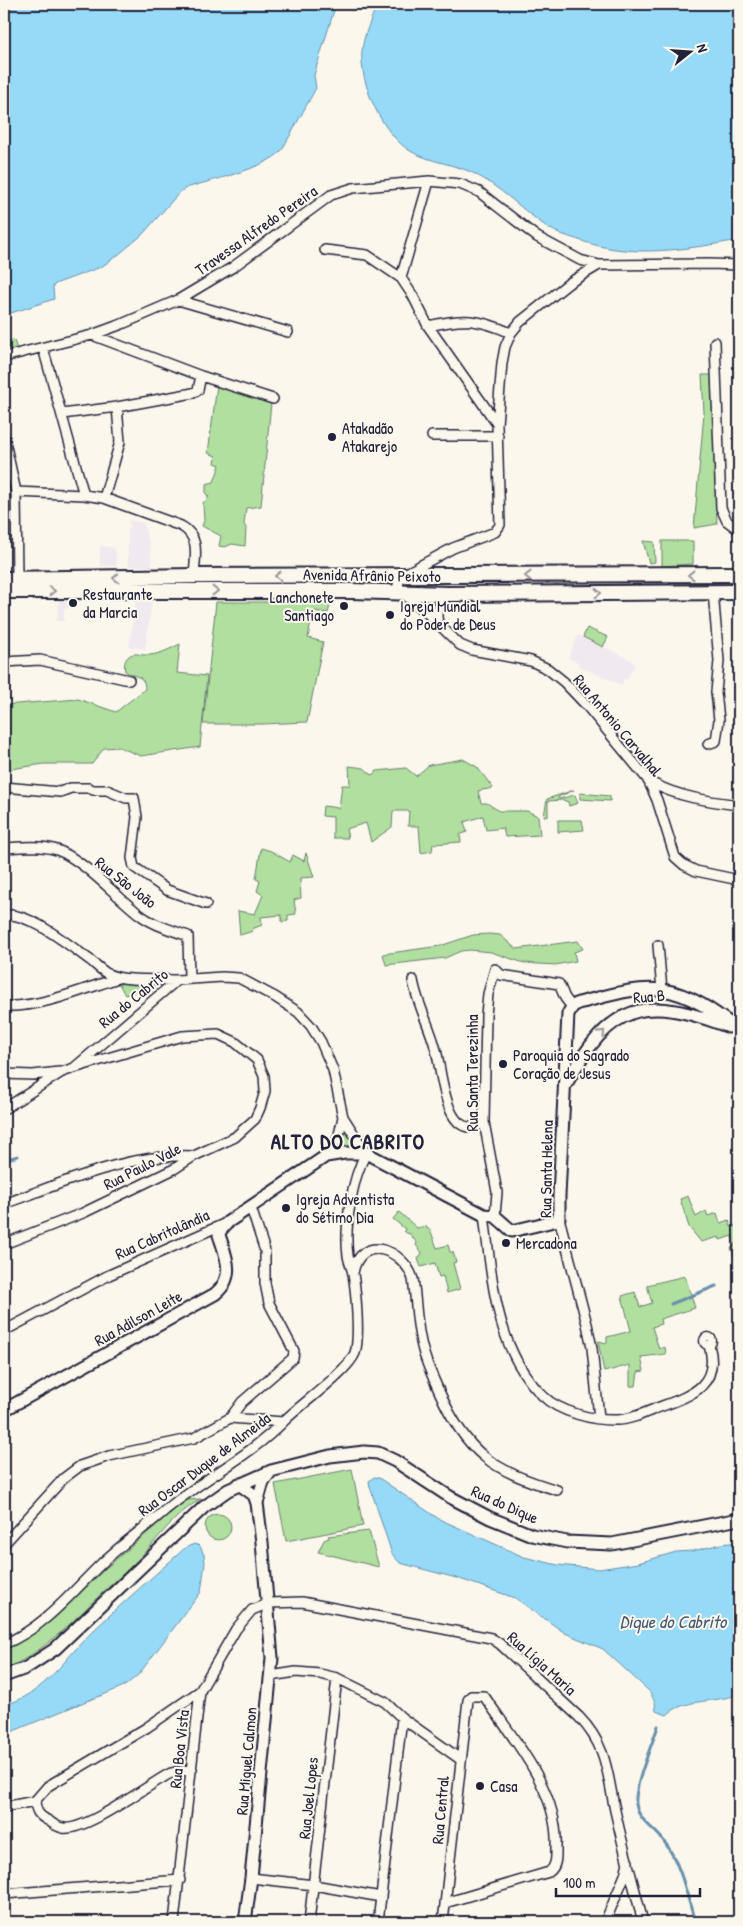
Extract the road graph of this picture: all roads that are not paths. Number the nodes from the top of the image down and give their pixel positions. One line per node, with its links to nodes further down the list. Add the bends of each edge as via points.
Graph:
1 (429, 181): 3 (street, Travessa Alfredo Pereira, via 472,188 537,237 580,260); 5 (street); 6 (street, Travessa Alfredo Pereira, via 352,188 331,195 233,267)
2 (325, 250): 5 (street, via 367,255)
3 (599, 265): 4 (street); 9 (street, via 541,304)
4 (739, 265)
5 (401, 278): 7 (street)
6 (178, 300): 8 (street); 10 (street, Travessa Alfredo Pereira)
7 (428, 326): 9 (street, via 468,320); 18 (street)
8 (288, 332)
9 (511, 333): 18 (street, via 502,363)
10 (92, 335): 12 (street, Travessa Alfredo Pereira); 14 (street)
11 (715, 342): 25 (street, via 721,508 727,521)
12 (43, 348): 13 (street, Travessa Alfredo Pereira); 17 (street)
13 (4, 358)
14 (201, 376): 15 (street); 16 (street, via 198,390 193,393)
15 (273, 399)
16 (117, 407): 17 (street); 24 (street, via 120,442)
17 (62, 414): 23 (street)
18 (497, 424): 20 (street)
19 (432, 436): 20 (street)
20 (498, 436): 28 (street, via 499,528)
21 (4, 437): 22 (street)
22 (16, 492): 23 (street); 29 (street)
23 (84, 495): 24 (street)
24 (104, 498): 27 (street, via 186,529 196,542)
25 (739, 530)
26 (739, 574): 28 (main road, Avenida Afrânio Peixoto, one-way to 28)
27 (194, 576): 28 (main road, Avenida Afrânio Peixoto, one-way to 27); 29 (main road, Avenida Afrânio Peixoto, one-way to 29)
28 (401, 576): 31 (street, via 398,585)
29 (10, 579)
30 (4, 592): 31 (main road, Avenida Afrânio Peixoto, one-way to 31)
31 (401, 592): 34 (main road, Avenida Afrânio Peixoto); 35 (street, Rua Antonio Carvalhal)
32 (713, 592): 33 (main road, Avenida Afrânio Peixoto); 34 (main road, Avenida Afrânio Peixoto, one-way to 32); 38 (street, via 720,720 716,741)
33 (739, 592)
34 (448, 594): 35 (street, via 437,610)
35 (438, 623): 39 (street, Rua Antonio Carvalhal, via 464,648 531,661 556,675 586,705)
36 (4, 662): 37 (street, via 40,660)
37 (129, 680)
38 (708, 744)
39 (648, 780): 41 (street, via 681,795); 43 (street, Rua Antonio Carvalhal, via 675,857 696,871)
40 (4, 787): 44 (street, via 60,792 89,788 134,798 137,817 132,858 134,867 167,890)
41 (739, 805)
42 (4, 848): 48 (street, Rua São João, via 60,851 141,915 188,936)
43 (739, 880)
44 (206, 904)
45 (4, 916): 47 (street, via 17,915 29,919)
46 (658, 945): 51 (street)
47 (118, 978): 49 (street); 53 (street, via 53,999)
48 (189, 979): 49 (street, Rua do Cabrito); 62 (street, Rua do Cabrito, via 239,978 302,1016 330,1060)
49 (177, 980): 57 (street, Rua do Cabrito)
50 (413, 980): 63 (street, via 437,1051 450,1111 468,1128)
51 (662, 990): 52 (street, Rua B); 54 (street, Rua B, via 624,992 578,1002)
52 (689, 999): 55 (street); 56 (street, Rua B, via 704,1005)
53 (4, 1006)
54 (572, 1007): 60 (street, Rua Santa Helena, via 568,1014); 63 (street, Rua Santa Terezinha, via 561,986 555,983 501,975 495,969 488,994 484,1045)
55 (685, 1013): 56 (street, Rua B); 60 (street, Rua B, one-way to 55, via 588,1048 621,1017 647,1009)
56 (739, 1031)
57 (74, 1068): 58 (street, Rua do Cabrito); 65 (street, via 182,1036 218,1034 235,1042 257,1060 263,1070 266,1086 263,1102 255,1119 244,1130)
58 (62, 1072): 59 (street); 61 (street, Rua do Cabrito)
59 (4, 1074)
60 (564, 1087): 70 (street, Rua Santa Helena)
61 (4, 1109)
62 (343, 1117): 64 (street, Rua do Cabrito); 66 (street, Rua do Cabrito, via 338,1139)
63 (484, 1122): 69 (street, Rua Santa Terezinha, via 498,1192)
64 (366, 1153): 66 (street, Rua do Cabrito); 69 (street, Rua do Cabrito); 73 (street, Rua Oscar Duque de Almeida, via 350,1203 348,1254)
65 (194, 1156): 67 (street, Rua Paulo Vale, via 172,1155 120,1163); 72 (street, Rua Paulo Vale, via 83,1213)
66 (326, 1156): 68 (street, Rua Cabritolândia)
67 (4, 1204)
68 (251, 1208): 71 (street, Rua Cabritolândia); 77 (street, via 265,1251 269,1303 294,1355 242,1402)
69 (489, 1216): 70 (street, Rua do Cabrito, via 514,1231 555,1222); 78 (street, Rua Santa Terezinha, via 496,1302 514,1356 534,1386 552,1403 574,1413)
70 (559, 1218): 78 (street, Rua Santa Helena, via 588,1332)
71 (228, 1222): 74 (street, Rua Cabritolândia, via 109,1275); 76 (street, Rua Adilson Leite, via 219,1233 228,1268 228,1278 220,1290)
72 (4, 1244)
73 (353, 1273): 79 (street, Rua Oscar Duque de Almeida, via 355,1352 344,1368); 82 (street, via 357,1258 373,1249 387,1251 403,1262 413,1279 425,1361 448,1412 464,1436 497,1466)
74 (4, 1330)
75 (709, 1345): 78 (street, Rua Santa Terezinha, via 713,1358 710,1374 700,1388 687,1397 626,1419)
76 (4, 1410)
77 (230, 1418): 79 (street); 85 (street, via 194,1438 109,1456 80,1466 64,1478)
78 (599, 1418)
79 (283, 1422): 87 (street, Rua Oscar Duque de Almeida, via 274,1433 164,1512 104,1561 54,1612)
80 (271, 1471): 81 (street, Rua do Dique); 83 (street, via 263,1482); 84 (street, Rua do Dique, via 330,1456 378,1453 490,1518 532,1535 567,1542 612,1544)
81 (239, 1484): 83 (street, via 254,1495); 88 (street, Rua do Dique, via 204,1507 55,1648 26,1668)
82 (557, 1490)
83 (257, 1503): 86 (street, Rua Miguel Calmon)
84 (739, 1519)
85 (4, 1544)
86 (267, 1604): 89 (street, Rua Miguel Calmon, via 272,1658); 91 (street, Rua Boa Vista, via 252,1610 236,1628); 97 (street, Rua Lígia Maria, via 302,1602 496,1640 583,1721 603,1752)
87 (4, 1644)
88 (4, 1676)
89 (270, 1676): 90 (street, via 296,1672); 98 (street, Rua Miguel Calmon)
90 (337, 1678): 92 (street, via 385,1702); 100 (street, Rua Joel Lopes)
91 (200, 1691): 94 (street, Rua Boa Vista); 95 (street, via 146,1728 48,1786)
92 (402, 1718): 93 (street); 102 (street)
93 (460, 1759): 103 (street, Rua Central); 103 (street, Rua Central, via 468,1700 474,1695 484,1696 536,1776 552,1809 556,1863 549,1872)
94 (192, 1769): 95 (street, via 171,1773 88,1822 66,1828 41,1817); 99 (street, Rua Boa Vista)
95 (35, 1801): 96 (street)
96 (4, 1807)
97 (628, 1859): 109 (street, via 625,1875); 110 (street, Rua Lígia Maria)
98 (251, 1878): 100 (street); 105 (street, Rua Miguel Calmon)
99 (180, 1880): 101 (street); 104 (street, Rua Boa Vista)
100 (314, 1884): 102 (street); 106 (street, Rua Joel Lopes)
101 (4, 1894)
102 (381, 1897): 107 (street)
103 (445, 1903): 108 (street, Rua Central)
104 (174, 1922)
105 (245, 1922)
106 (309, 1922)
107 (378, 1922)
108 (443, 1922)
109 (605, 1922)
110 (643, 1922)

